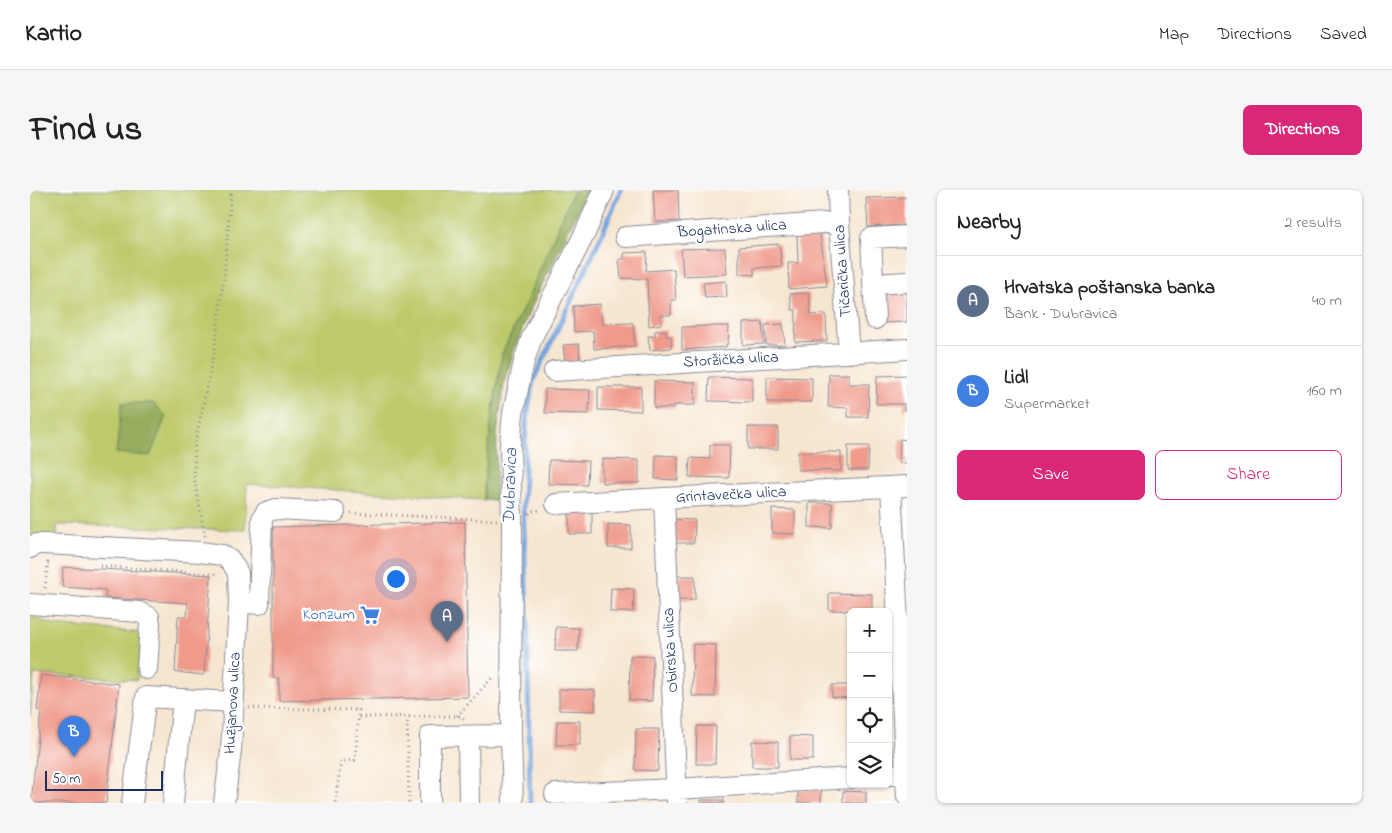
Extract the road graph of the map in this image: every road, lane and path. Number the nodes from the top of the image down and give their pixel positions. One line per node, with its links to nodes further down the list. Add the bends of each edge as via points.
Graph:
1 (232, 190): 20 (path, via 215,347 195,443 194,477)
2 (604, 190): 32 (street, via 532,337 513,412 510,445)
3 (838, 190): 4 (street, Tičarička ulica)
4 (839, 222): 6 (street, Bogatinska ulica); 11 (street, Tičarička ulica)
5 (907, 236): 8 (street, via 871,238)
6 (625, 237)
7 (907, 282): 8 (street)
8 (873, 284): 9 (street)
9 (875, 319)
10 (907, 349): 11 (street, Storžička ulica)
11 (849, 353): 12 (street, Storžička ulica)
12 (554, 371)
13 (899, 487): 14 (street, Grintavečka ulica); 34 (street)
14 (664, 498): 15 (street, Grintavečka ulica); 37 (street, Obirska ulica)
15 (556, 504): 17 (path, via 532,510)
16 (335, 512): 18 (path); 25 (street, via 276,509 266,512 262,519 266,605)
17 (529, 516)
18 (498, 520)
19 (30, 548): 20 (street, Huzjanova ulica, via 44,544)
20 (208, 553): 25 (street, Huzjanova ulica, via 222,555 231,561 238,573)
21 (58, 563): 24 (path, via 48,562)
22 (97, 566): 23 (path)
23 (218, 576)
24 (37, 600): 26 (street, via 140,612 149,618 150,624)
25 (238, 602): 29 (street, Huzjanova ulica)
26 (147, 670)
27 (494, 677): 31 (path)
28 (184, 699): 29 (street); 39 (street, via 146,697); 40 (street)
29 (233, 705): 41 (street, Huzjanova ulica); 42 (path, via 359,710 356,760 341,762)
30 (407, 716): 43 (path)
31 (457, 716)
32 (511, 735): 33 (street); 46 (street)
33 (468, 736): 44 (street, via 430,736); 45 (street)
34 (900, 775): 38 (street)
35 (847, 778): 37 (street)
36 (555, 794): 37 (street)
37 (677, 796)
38 (907, 796)
39 (132, 803)
40 (173, 803)
41 (224, 803)
42 (335, 803)
43 (408, 803)
44 (430, 803)
45 (469, 803)
46 (513, 803)

